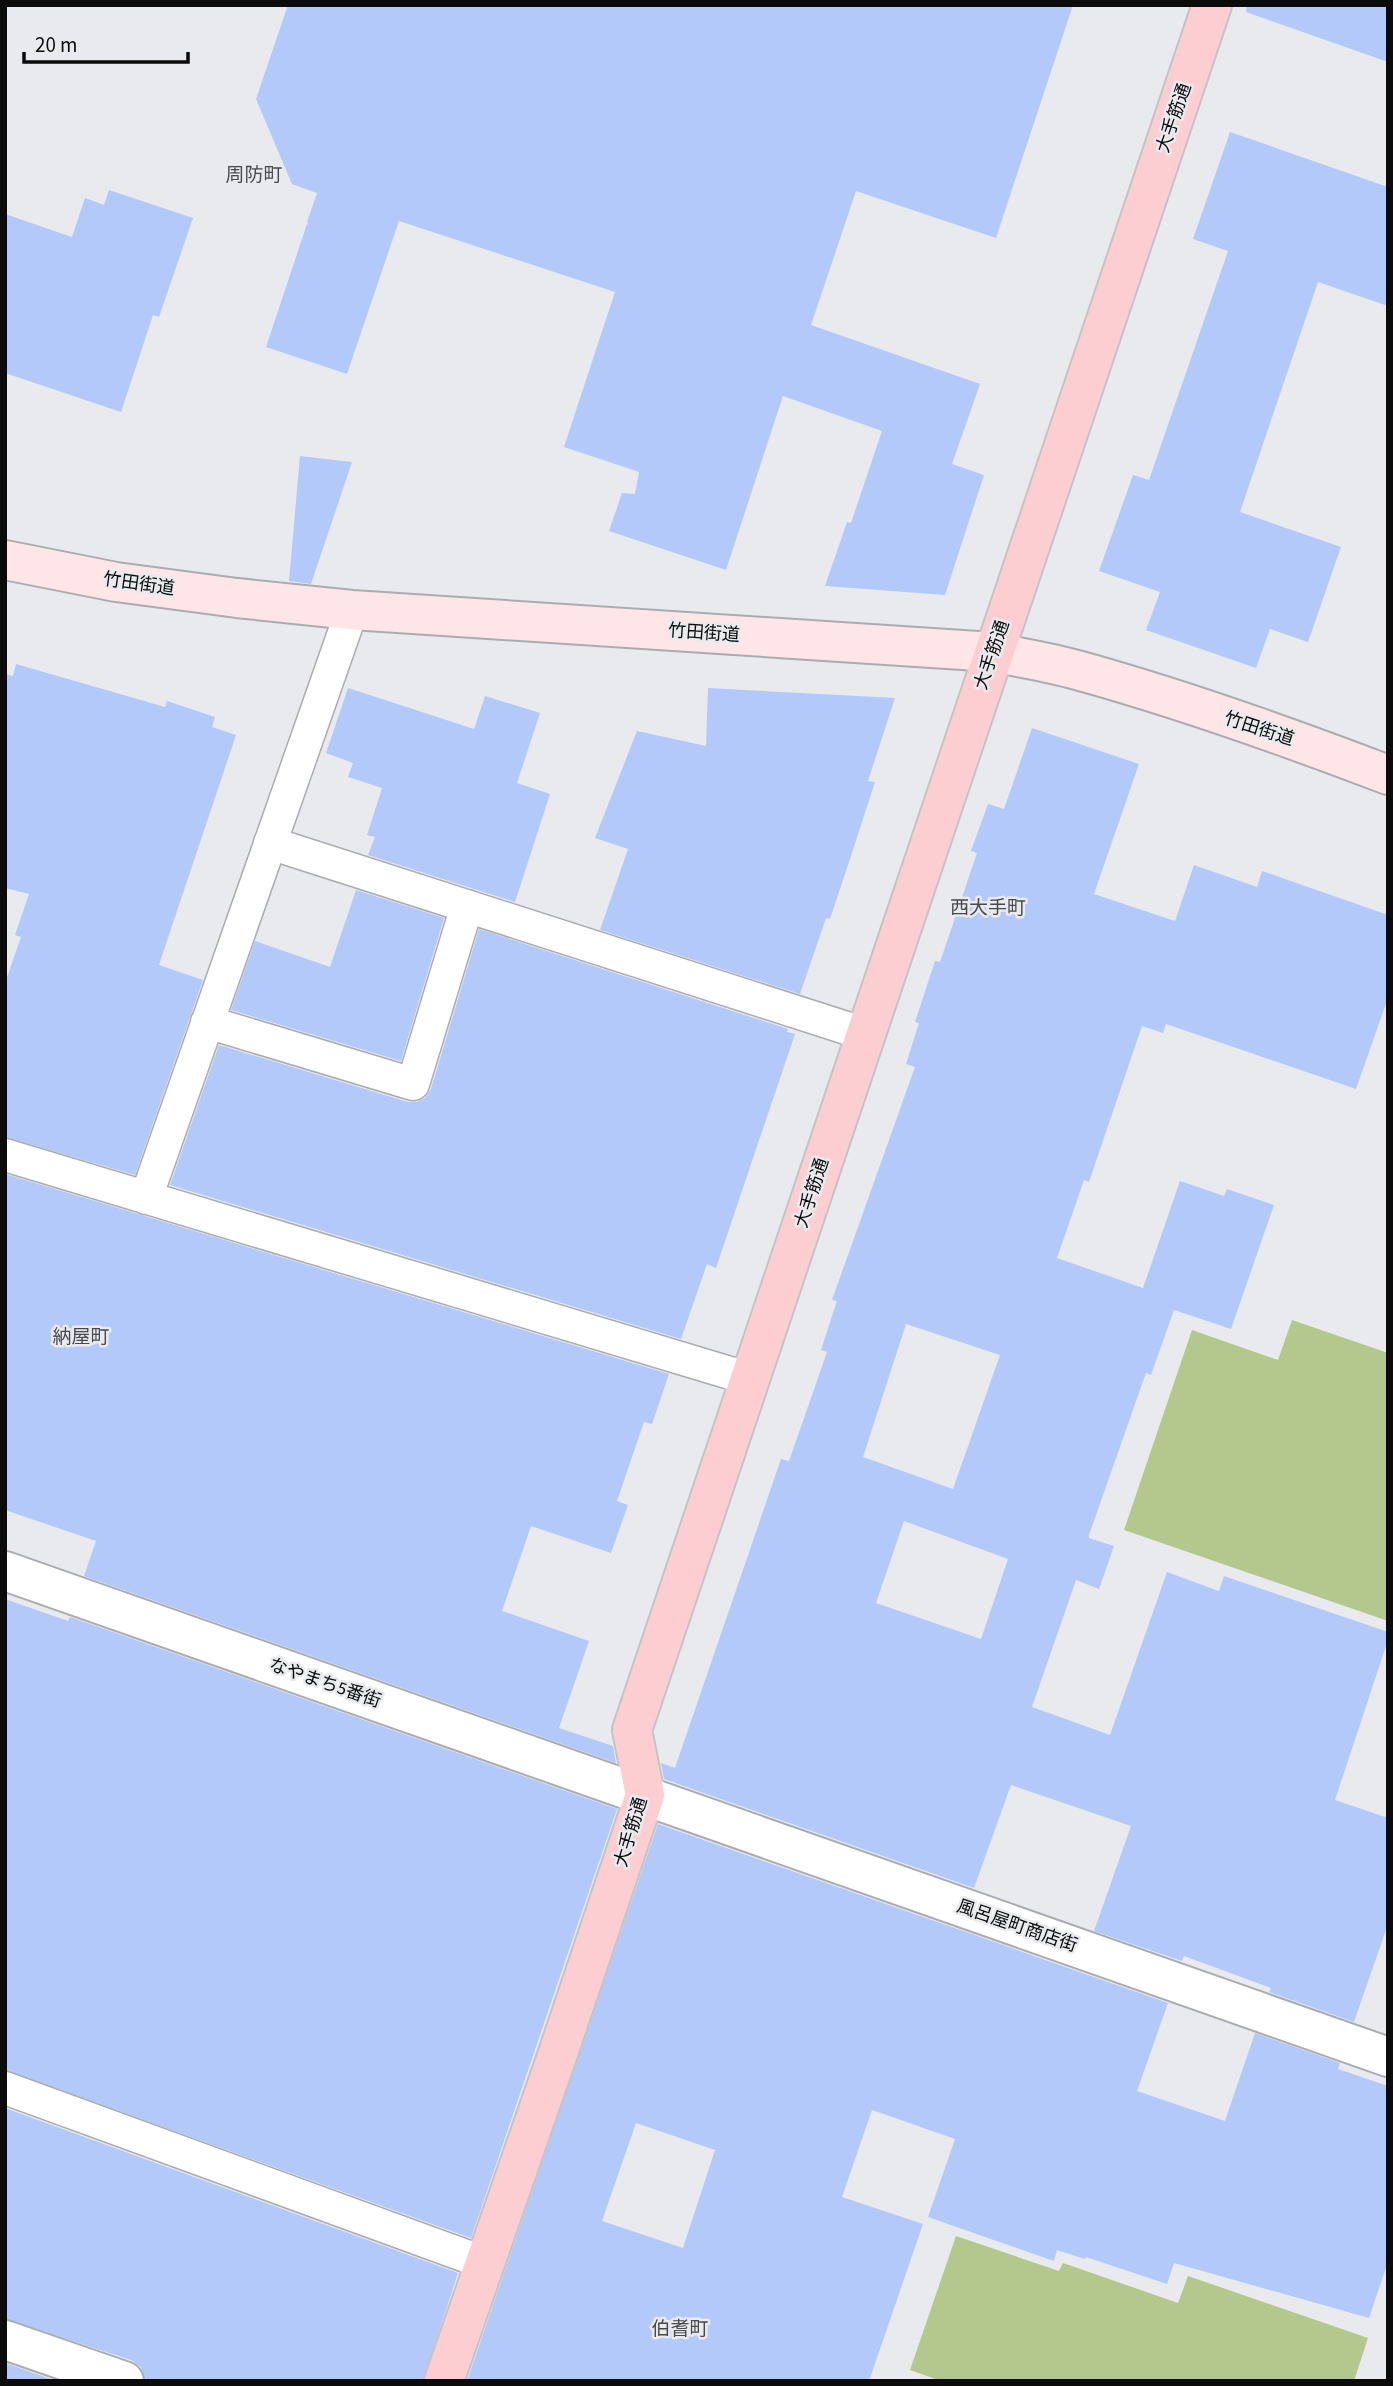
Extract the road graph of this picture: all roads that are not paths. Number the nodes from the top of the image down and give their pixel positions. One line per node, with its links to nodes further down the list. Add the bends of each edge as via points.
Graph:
1 (1212, 5): 4 (main road, 大手筋通)
2 (5, 560): 3 (main road, 竹田街道, via 116,582)
3 (352, 610): 4 (main road, 竹田街道); 6 (lane)
4 (993, 652): 5 (main road, 竹田街道, via 1075,669); 9 (main road, 大手筋通)
5 (1388, 775)
6 (270, 843): 7 (lane); 8 (lane)
7 (467, 906): 8 (lane, via 414,1084); 9 (lane)
8 (207, 1022): 11 (lane)
9 (865, 1034): 12 (main road, 大手筋通)
10 (5, 1155): 11 (lane)
11 (146, 1198): 12 (lane)
12 (750, 1379): 14 (main road, 大手筋通, via 632,1730)
13 (5, 1571): 14 (street, なやまち5番街)
14 (645, 1795): 15 (street, 風呂屋町商店街); 17 (main road, 大手筋通)
15 (1388, 2057)
16 (5, 2088): 17 (lane)
17 (485, 2263): 20 (main road, 大手筋通)
18 (5, 2340): 19 (street)
19 (124, 2381)
20 (444, 2381)

